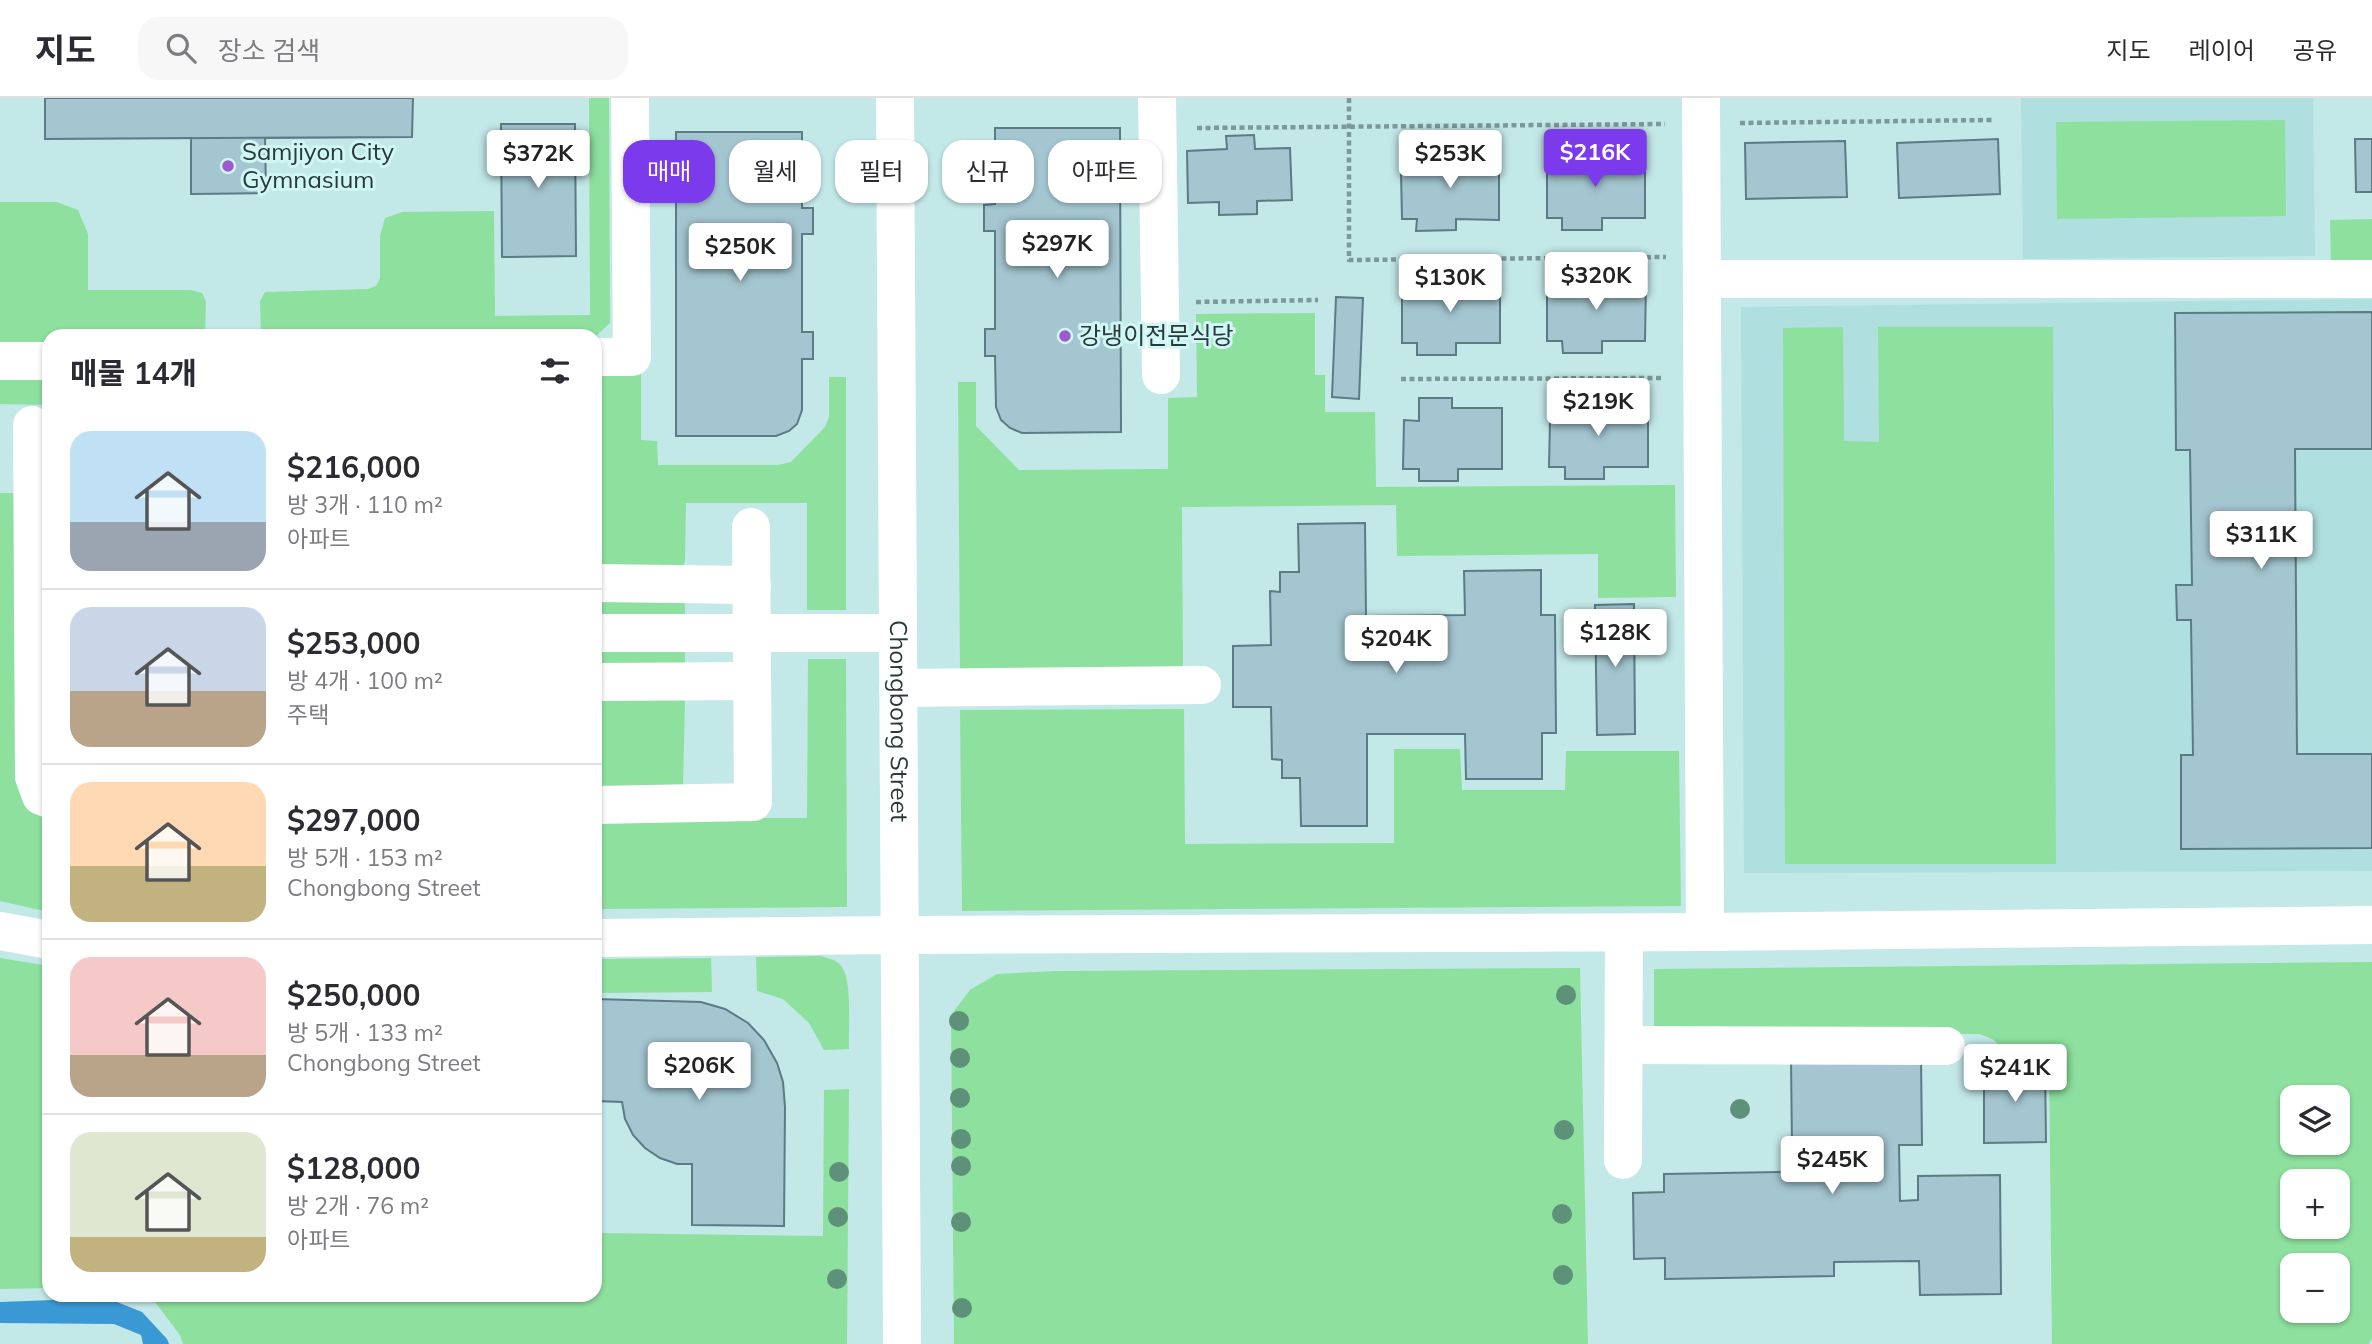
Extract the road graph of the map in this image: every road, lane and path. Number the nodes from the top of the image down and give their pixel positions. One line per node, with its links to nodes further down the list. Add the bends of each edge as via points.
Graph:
1 (630, 98): 13 (street, via 632,357)
2 (895, 98): 24 (street, Chongbong Street)
3 (1157, 98): 12 (street)
4 (1349, 98): 7 (path)
5 (1701, 111): 6 (path); 7 (path); 9 (street)
6 (1992, 120)
7 (1349, 127): 8 (path); 9 (path, via 1349,260)
8 (1197, 128)
9 (1702, 268): 10 (street); 17 (street)
10 (2372, 279)
11 (1318, 300): 12 (path)
12 (1160, 303): 16 (street)
13 (602, 357)
14 (0, 361): 15 (street)
15 (42, 361)
16 (1161, 375)
17 (1702, 377): 18 (path); 34 (street)
18 (1401, 379)
19 (37, 445): 30 (street, via 34,777)
20 (751, 527): 22 (street)
21 (602, 583): 22 (street)
22 (752, 585): 25 (street)
23 (602, 633): 25 (street)
24 (897, 633): 25 (street); 29 (street, Chongbong Street)
25 (752, 634): 26 (street)
26 (752, 681): 27 (street); 31 (street, via 753,802)
27 (602, 682)
28 (1202, 685): 29 (street)
29 (898, 688): 36 (street, Chongbong Street)
30 (42, 796)
31 (602, 805)
32 (2372, 925): 34 (street)
33 (0, 931): 38 (street)
34 (1705, 932): 35 (street)
35 (1624, 933): 36 (street); 39 (street)
36 (900, 934): 37 (street); 42 (street, Chongbong Street)
37 (602, 938)
38 (42, 939)
39 (1624, 1045): 40 (street); 41 (street)
40 (1946, 1045)
41 (1623, 1160)
42 (902, 1344)

